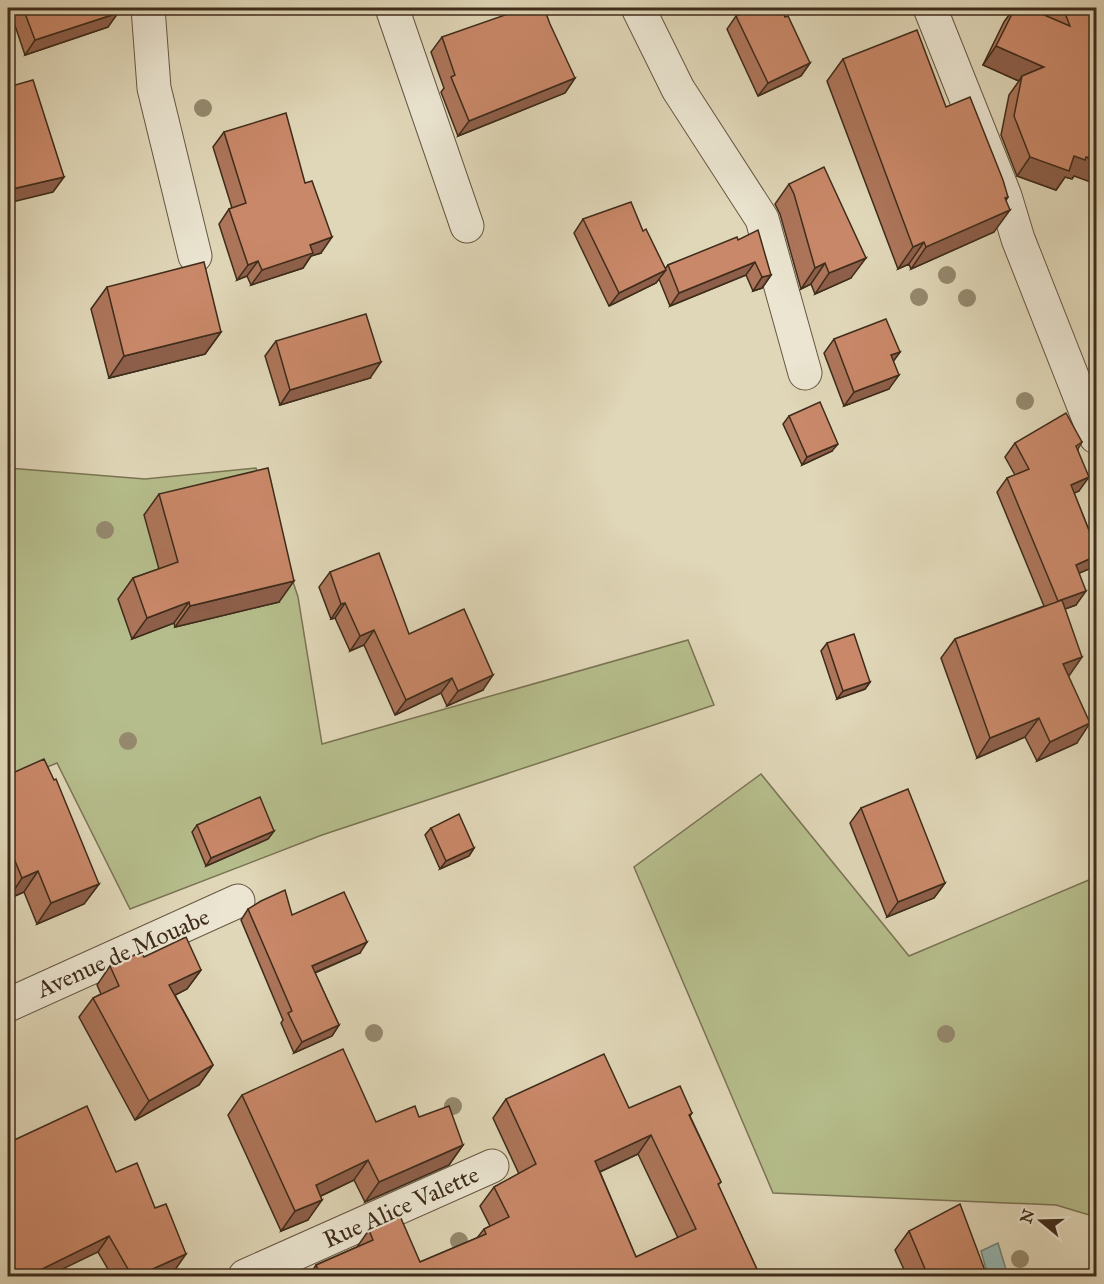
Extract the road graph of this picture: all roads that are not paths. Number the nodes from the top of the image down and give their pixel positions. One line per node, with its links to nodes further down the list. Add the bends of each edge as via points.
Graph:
1 (148, 8): 6 (street, via 154,87)
2 (392, 8): 5 (street)
3 (638, 8): 7 (street, via 678,89 762,219)
4 (930, 8): 8 (street)
5 (467, 226)
6 (195, 256)
7 (805, 373)
8 (1096, 437)
9 (238, 901): 10 (street, Avenue de Mouabe)
10 (8, 1005)
11 (492, 1166): 12 (street, Rue Alice Valette)
12 (245, 1276)

